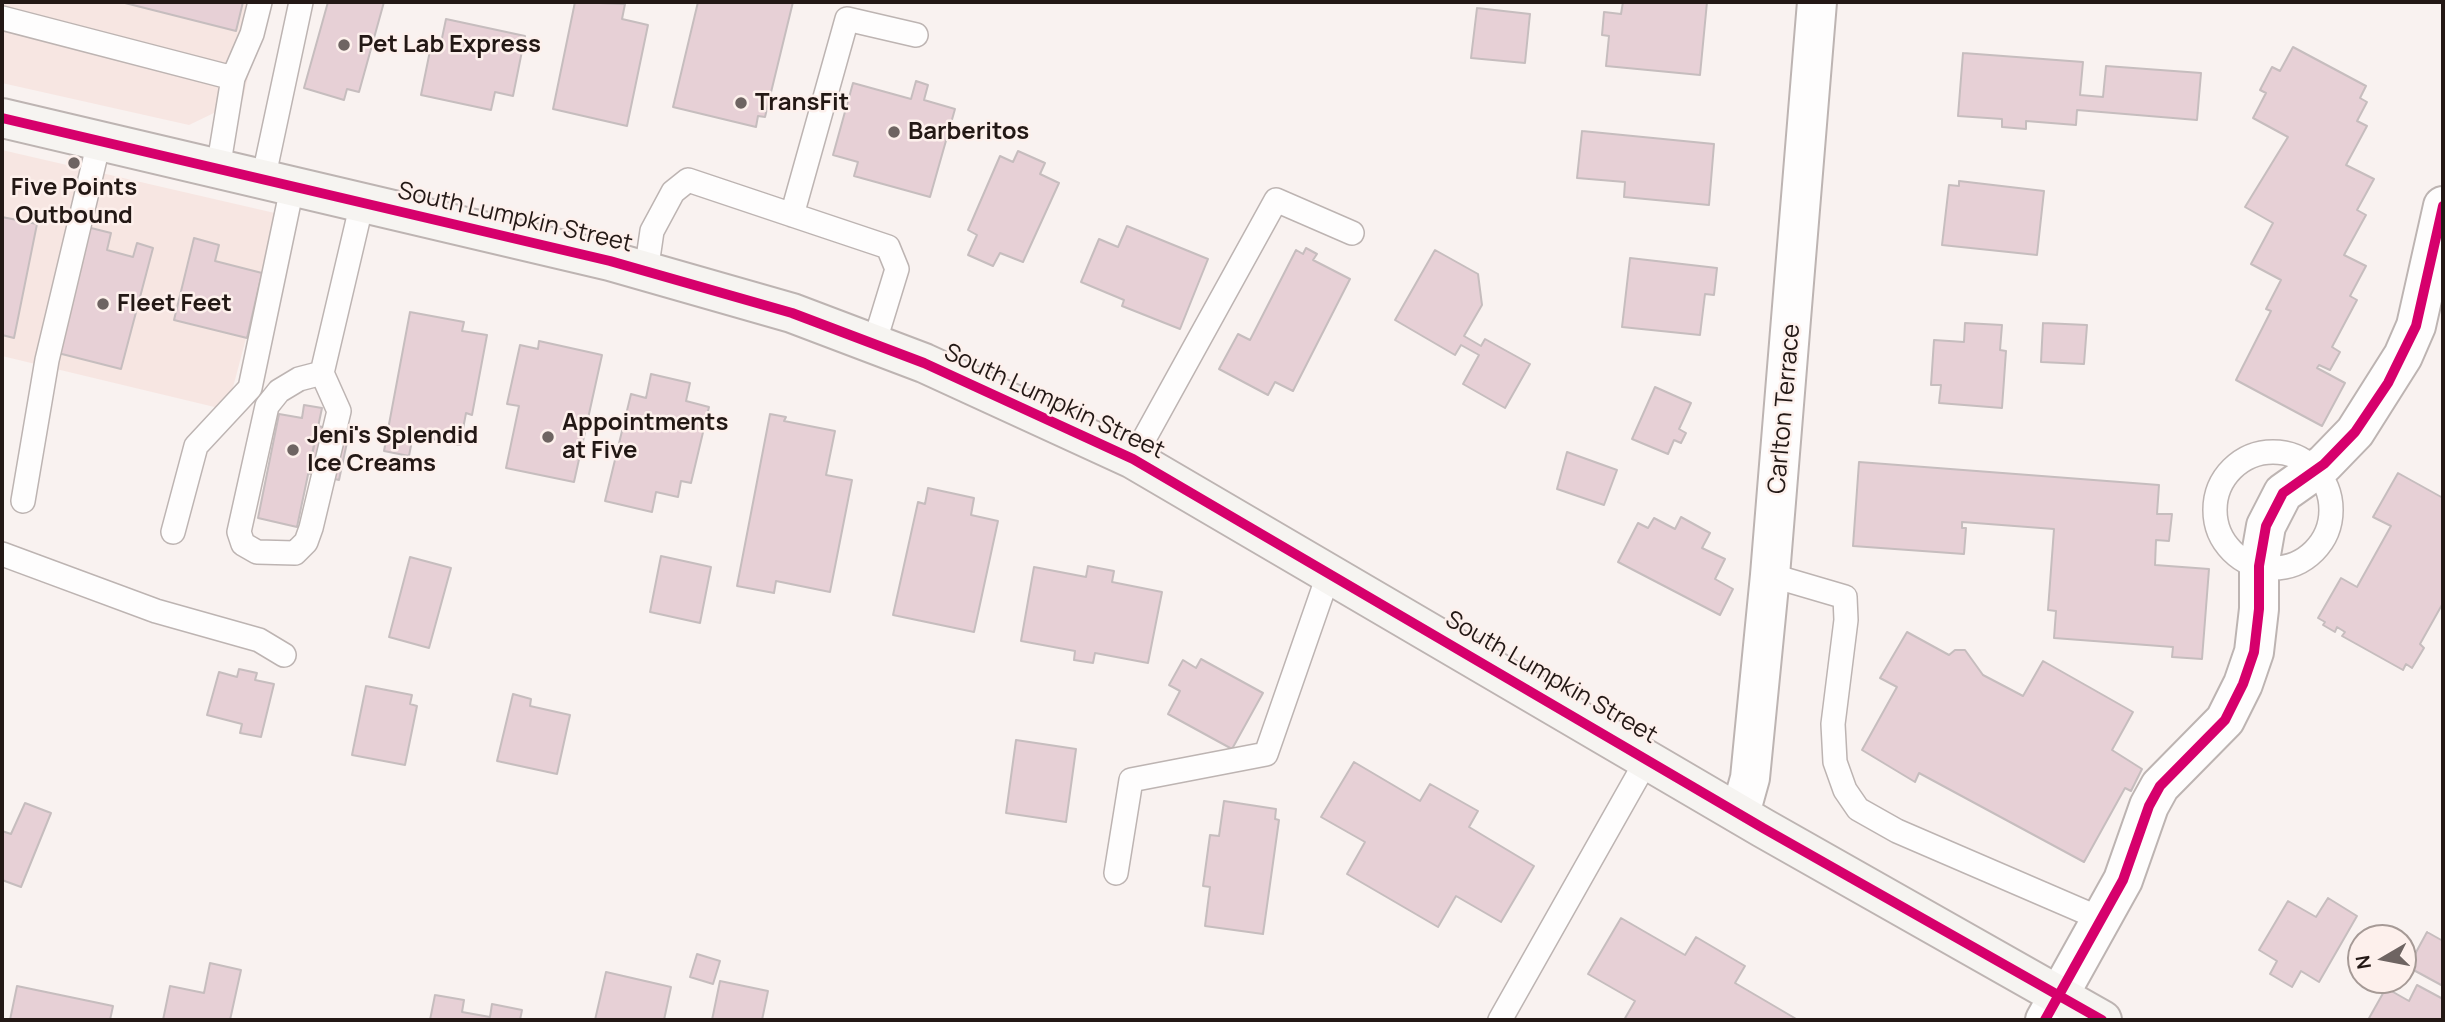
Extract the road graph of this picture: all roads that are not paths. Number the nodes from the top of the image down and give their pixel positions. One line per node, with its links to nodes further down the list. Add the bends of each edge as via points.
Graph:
1 (260, 2): 6 (lane)
2 (301, 2): 10 (lane)
3 (1816, 2): 25 (street, Carlton Terrace)
4 (2, 18): 6 (lane)
5 (916, 35): 13 (lane, via 847,19)
6 (233, 78): 9 (lane)
7 (2, 118): 8 (main road, South Lumpkin Street)
8 (99, 142): 9 (main road, South Lumpkin Street); 20 (lane, via 47,360)
9 (218, 169): 10 (main road, South Lumpkin Street)
10 (277, 184): 11 (main road, South Lumpkin Street); 21 (lane, via 250,388 196,446)
11 (362, 203): 15 (main road, South Lumpkin Street); 17 (lane)
12 (2443, 206): 19 (street, via 2416,326 2403,356 2355,432)
13 (792, 215): 15 (lane, via 688,180 673,192 652,231); 16 (lane, via 888,247 897,269)
14 (1352, 233): 18 (lane, via 1276,200)
15 (646, 272): 16 (main road, South Lumpkin Street, via 792,313)
16 (874, 344): 18 (main road, South Lumpkin Street)
17 (322, 373): 17 (lane, via 299,379 279,391 267,406 239,532 243,544 257,552 295,552 306,542 340,411)
18 (1133, 459): 24 (main road, South Lumpkin Street)
19 (2315, 470): 23 (street, via 2283,493 2266,526); 23 (lane, via 2326,485 2331,504 2323,540 2294,565); 23 (lane, via 2281,452 2253,456 2229,472 2219,488 2217,526 2225,544)
20 (23, 501)
21 (173, 532)
22 (2, 554): 26 (lane, via 156,611 259,639)
23 (2259, 566): 30 (street, via 2254,652 2243,684 2225,720 2160,786 2123,880)
24 (1329, 573): 27 (main road, South Lumpkin Street); 29 (lane, via 1266,754 1131,780)
25 (1770, 575): 28 (street, Carlton Terrace, via 1750,778); 30 (lane, via 1844,597 1846,620 1833,724 1835,762 1844,790 1858,809 1897,831)
26 (284, 655)
27 (1648, 758): 28 (main road, South Lumpkin Street); 32 (lane)
28 (1740, 814): 31 (main road, South Lumpkin Street)
29 (1116, 873)
30 (2101, 919): 31 (street)
31 (2052, 1008): 33 (main road, South Lumpkin Street)
32 (1500, 1020)
33 (2102, 1020)

